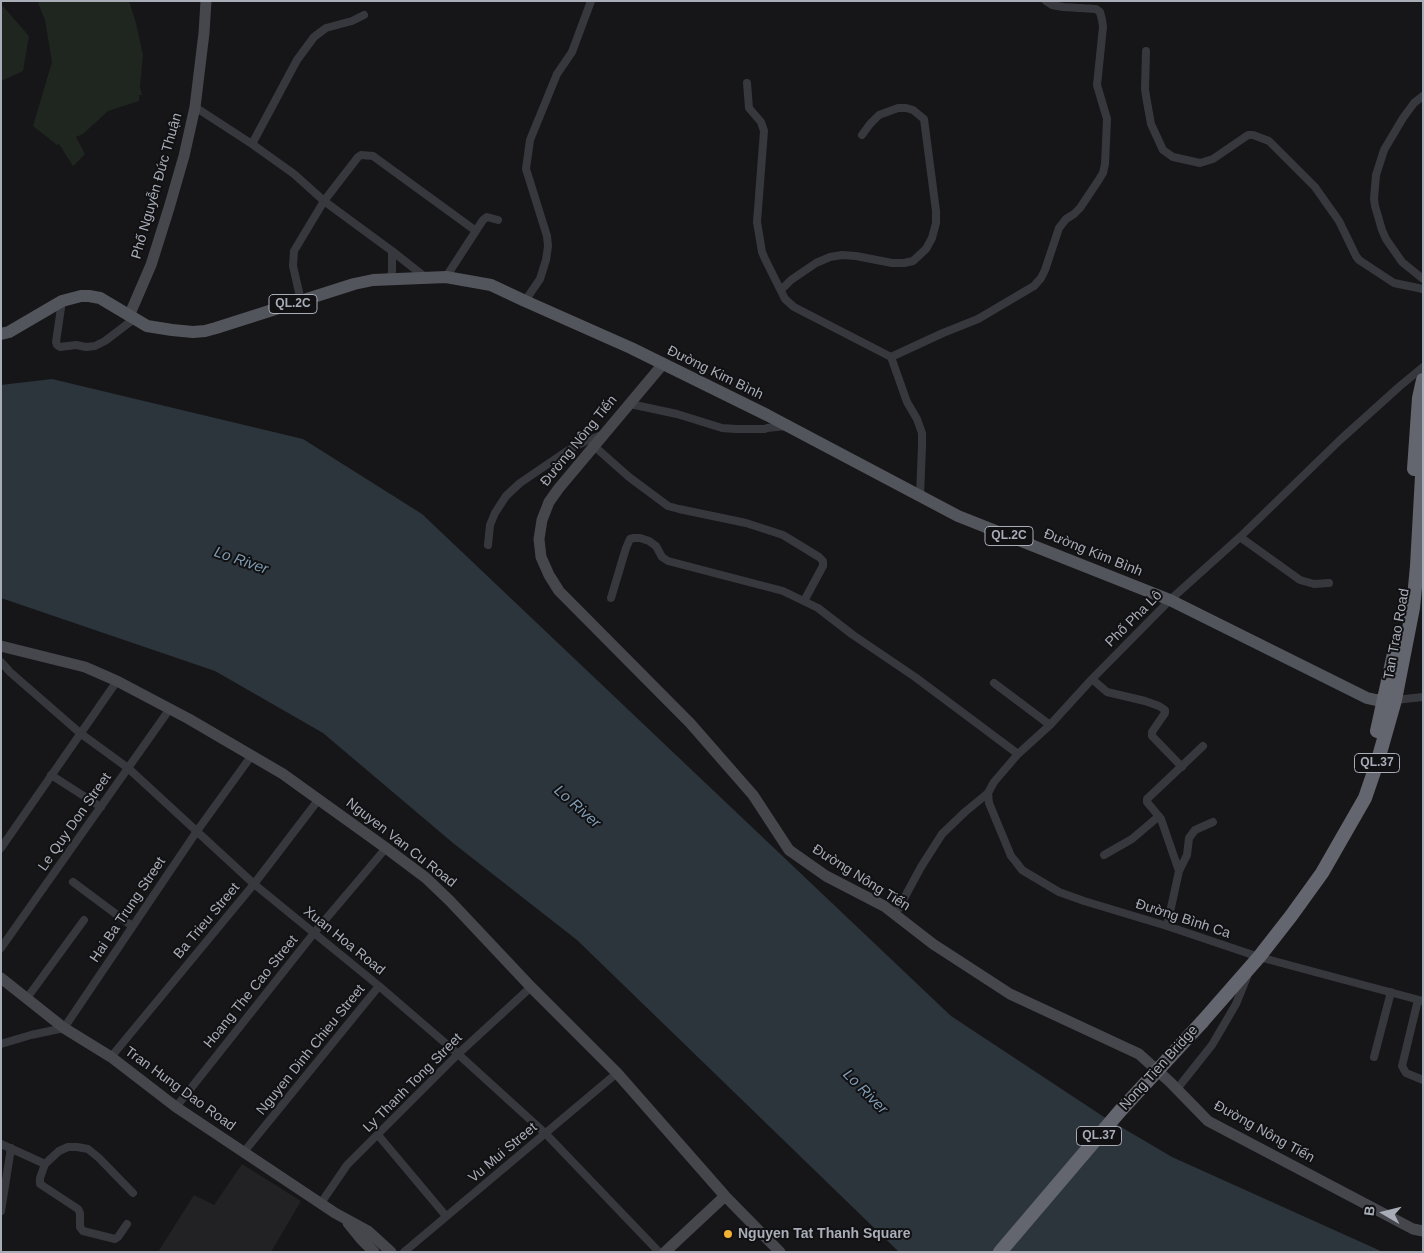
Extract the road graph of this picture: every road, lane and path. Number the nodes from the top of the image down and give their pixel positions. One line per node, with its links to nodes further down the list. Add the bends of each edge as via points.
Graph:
1 (206, 1): 8 (street, Phố Nguyễn Đức Thuận)
2 (592, 1): 23 (street, via 572,52 557,74 530,140 526,169 548,246 540,279)
3 (1046, 1): 26 (street, via 1052,5 1100,12 1103,27 1097,85 1108,119 1103,173 1080,208 1060,228 1045,270 1034,286 978,319)
4 (364, 15): 10 (street, via 326,28 314,37 297,60)
5 (1146, 51): 19 (street, via 1146,96 1151,124 1163,150 1173,157 1200,163 1213,159 1248,136 1269,141 1315,187 1339,221 1359,260 1394,283)
6 (748, 83): 20 (street, via 749,108 764,131 758,230 762,252)
7 (1423, 96): 17 (street, via 1403,118 1384,150 1376,175 1374,199 1386,239 1402,262)
8 (195, 107): 10 (street); 24 (street, Phố Nguyễn Đức Thuận, via 170,208)
9 (862, 135): 20 (street, via 879,115 898,108 913,110 924,119 936,211 934,231 926,250 913,261 904,263 856,256 830,257 816,263)
10 (252, 144): 11 (street, via 294,174)
11 (324, 201): 13 (street, via 358,157 368,155); 14 (street); 22 (street, via 294,251 293,266)
12 (498, 220): 13 (street, via 487,217)
13 (476, 231): 16 (street)
14 (392, 250): 15 (street); 18 (street)
15 (425, 277): 16 (main road, Đường Kim Bình / QL.2C); 18 (main road, Đường Kim Bình / QL.2C)
16 (446, 277): 23 (main road, Đường Kim Bình / QL.2C, via 491,285)
17 (1423, 278)
18 (391, 279): 22 (main road, Đường Kim Bình / QL.2C, via 354,284)
19 (1423, 289)
20 (781, 290): 26 (street, via 794,307)
21 (62, 301): 24 (main road, Đường Kim Bình / QL.2C, via 81,296 100,298); 24 (street, via 56,342 60,347 94,346 105,341); 25 (main road, Đường Kim Bình / QL.2C)
22 (301, 301): 24 (main road, Đường Kim Bình / QL.2C, via 205,331 153,328)
23 (525, 301): 27 (main road, Đường Kim Bình / QL.2C)
24 (131, 318)
25 (1, 334)
26 (891, 357): 35 (street, via 922,433)
27 (663, 364): 30 (street, Đường Nông Tiến); 31 (main road, Đường Kim Bình / QL.2C)
28 (1423, 367): 36 (street, Phố Pha Lô, via 1340,440)
29 (1423, 380): 48 (highway, Tan Trao Road / QL.37, via 1404,607)
30 (630, 404): 31 (street, via 736,430 765,429); 32 (street, Đường Nông Tiến)
31 (767, 422): 35 (main road, Đường Kim Bình / QL.2C, via 788,426)
32 (604, 435): 33 (street, Đường Nông Tiến); 37 (street, via 567,451 506,496 494,513)
33 (594, 446): 41 (street, via 668,506 746,523 783,535 819,557 823,566); 70 (street, Đường Nông Tiến, via 549,502 542,520 539,539 548,576 559,591 690,723 752,795 789,850 826,876)
34 (1423, 458): 48 (highway, Tan Trao Road / QL.37, via 1413,608)
35 (920, 496): 40 (main road, Đường Kim Bình / QL.2C, via 976,523)
36 (1240, 536): 38 (street, via 1300,580); 40 (street, Phố Pha Lô)
37 (488, 545)
38 (1328, 584)
39 (612, 598): 41 (street, via 630,539 640,538 656,546 668,561 783,591)
40 (1170, 600): 44 (street, Phố Pha Lô); 48 (main road, Đường Kim Bình / QL.2C, via 1366,698)
41 (804, 601): 53 (street, via 915,677)
42 (1, 646): 45 (street, Nguyen Van Cu Road, via 85,667)
43 (1, 662): 51 (street, Xuan Hoa Road)
44 (1092, 679): 50 (street, Phố Pha Lô); 55 (street, via 1107,692 1145,700 1165,710 1152,736)
45 (118, 681): 49 (street, Nguyen Van Cu Road); 51 (street)
46 (994, 683): 50 (street)
47 (1423, 696): 48 (street)
48 (1390, 700): 76 (highway, Tan Trao Road / QL.37, via 1378,760 1365,798 1322,873)
49 (169, 710): 54 (street, Nguyen Van Cu Road); 56 (street, Le Quy Don Street)
50 (1050, 725): 53 (street, Phố Pha Lô)
51 (80, 733): 56 (street, Xuan Hoa Road); 57 (street)
52 (1203, 746): 55 (street)
53 (1018, 754): 58 (street, Phố Pha Lô)
54 (252, 755): 59 (street, Nguyen Van Cu Road); 63 (street, Hai Ba Trung Street)
55 (1182, 767): 61 (street, via 1147,799)
56 (128, 768): 60 (street, Le Quy Don Street); 63 (street, Xuan Hoa Road)
57 (51, 775): 60 (street); 64 (street)
58 (988, 793): 70 (street, Phố Pha Lô, via 942,834); 73 (street, Đường Bình Ca, via 1011,856 1022,870 1059,892)
59 (319, 799): 65 (street, Nguyen Van Cu Road); 69 (street, Ba Trieu Street)
60 (101, 806): 75 (street, Le Quy Don Street)
61 (1159, 816): 66 (street, via 1132,840); 67 (street)
62 (1213, 822): 67 (street, via 1192,833)
63 (197, 831): 69 (street, Xuan Hoa Road); 72 (street, Hai Ba Trung Street)
64 (1, 848)
65 (386, 848): 74 (street, Hoang The Cao Street); 80 (street, Nguyen Van Cu Road, via 450,900)
66 (1104, 855)
67 (1179, 871): 73 (street)
68 (73, 882): 72 (street)
69 (254, 884): 74 (street, Xuan Hoa Road); 88 (street, Ba Trieu Street)
70 (895, 915): 92 (street, Đường Nông Tiến, via 1010,994 1139,1054)
71 (84, 920): 82 (street)
72 (132, 926): 85 (street, Hai Ba Trung Street)
73 (1166, 926): 76 (street, Đường Bình Ca)
74 (314, 933): 79 (street, Xuan Hoa Road); 93 (street, Hoang The Cao Street)
75 (1, 948)
76 (1259, 957): 77 (highway, Tan Trao Road / QL.37); 81 (street, Đường Bình Ca)
77 (1249, 969): 84 (highway, Tan Trao Road / QL.37); 92 (street, via 1227,1021)
78 (1, 978): 82 (street, Tran Hung Dao Road)
79 (380, 986): 87 (street, Xuan Hoa Road); 98 (street, Nguyen Dinh Chieu Street)
80 (531, 987): 87 (street, Ly Thanh Tong Street); 90 (street, Nguyen Van Cu Road)
81 (1391, 992): 83 (street, Đường Bình Ca); 89 (street)
82 (27, 998): 85 (street, Tran Hung Dao Road)
83 (1420, 1001): 91 (street, via 1402,1066 1406,1073)
84 (1202, 1022): 114 (highway, Nong Tien Bridge / QL.37, bridge, via 1120,1111)
85 (64, 1028): 86 (street); 88 (street, Tran Hung Dao Road)
86 (1, 1044)
87 (458, 1054): 94 (street, Xuan Hoa Road); 95 (street, Ly Thanh Tong Street)
88 (111, 1057): 93 (street, Tran Hung Dao Road)
89 (1374, 1057)
90 (617, 1073): 94 (street, Vu Mui Street); 101 (street, Nguyen Van Cu Road)
91 (1423, 1080)
92 (1177, 1089): 107 (street, Đường Nông Tiến, via 1208,1121 1413,1229)
93 (176, 1107): 98 (street, Tran Hung Dao Road)
94 (546, 1134): 104 (street, Vu Mui Street); 111 (street, Xuan Hoa Road)
95 (378, 1135): 102 (street, Ly Thanh Tong Street, via 347,1165); 104 (street)
96 (1, 1144): 97 (street)
97 (11, 1148): 99 (street); 103 (street)
98 (243, 1153): 102 (street, Tran Hung Dao Road)
99 (45, 1164): 100 (street, via 68,1147 88,1149); 106 (street, via 40,1184 78,1209 83,1231 115,1238)
100 (133, 1193)
101 (725, 1196): 112 (street); 113 (street, Nguyen Van Cu Road)
102 (321, 1203): 105 (street, Tran Hung Dao Road)
103 (1, 1211)
104 (446, 1216): 110 (street, Vu Mui Street)
105 (345, 1220): 108 (street); 109 (street, via 368,1231)
106 (127, 1224)
107 (1423, 1231)
108 (374, 1252)
109 (391, 1252)
110 (404, 1252)
111 (659, 1252)
112 (665, 1252)
113 (780, 1252)
114 (1000, 1252)

